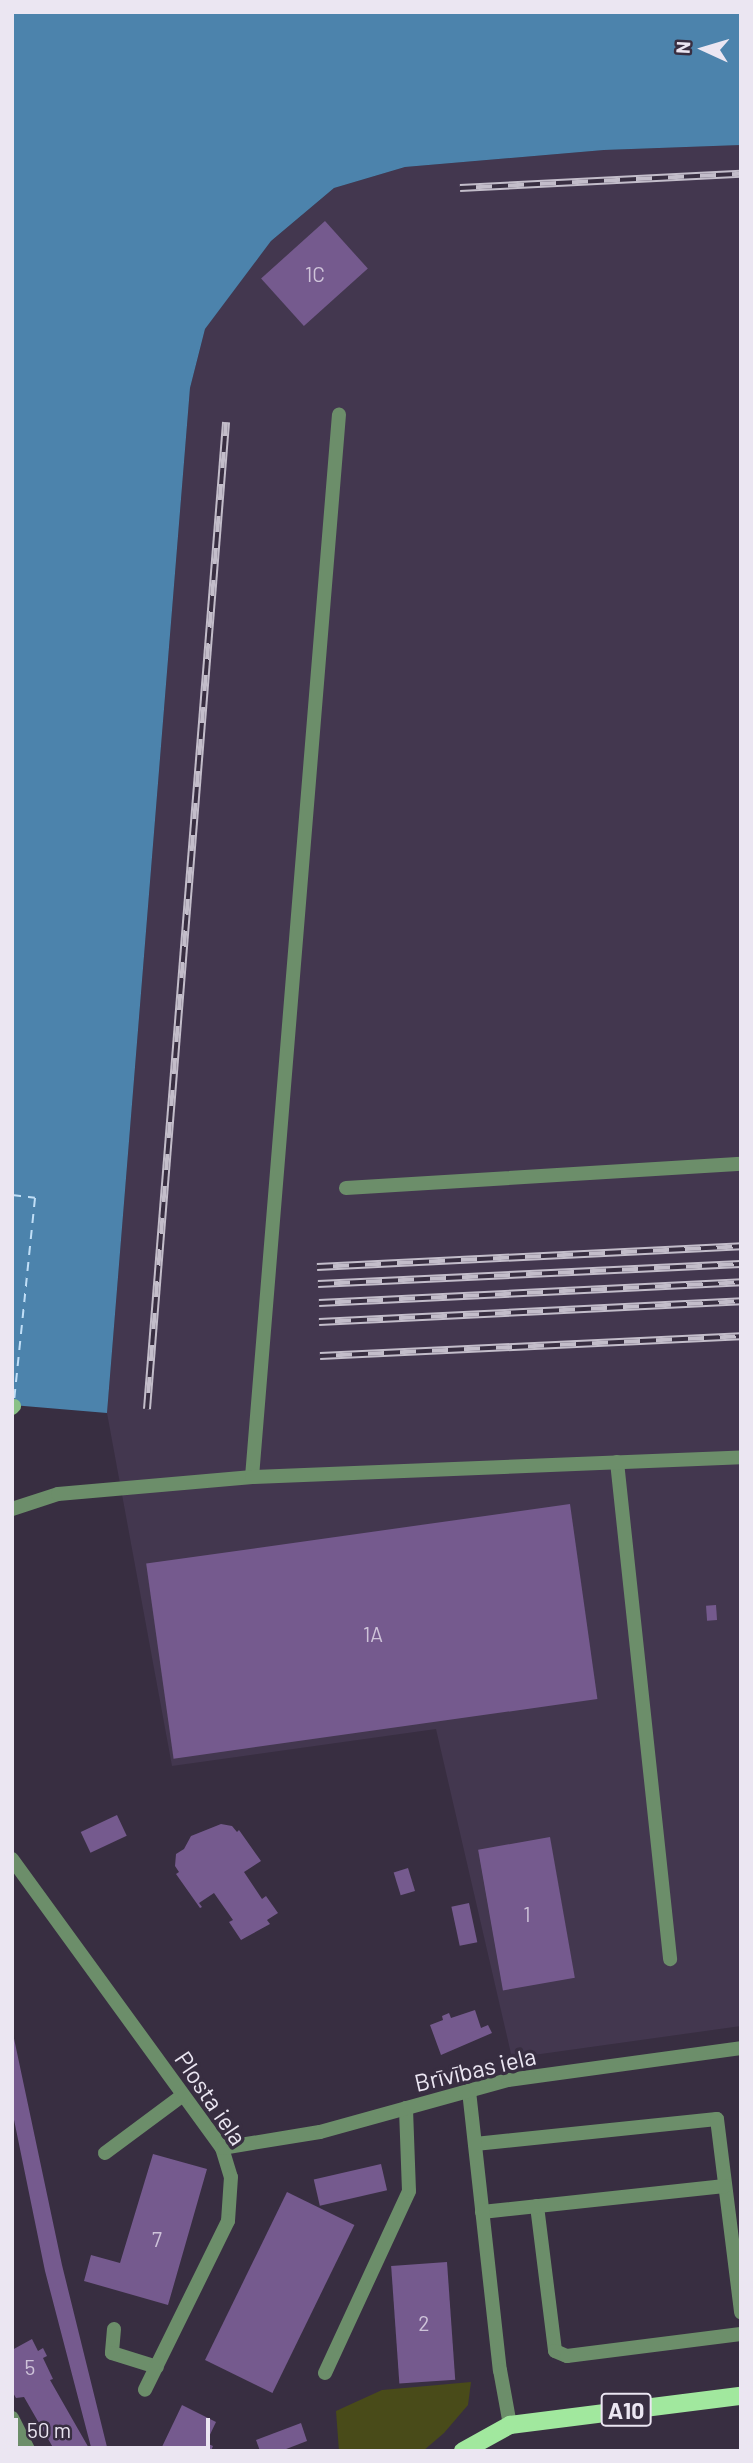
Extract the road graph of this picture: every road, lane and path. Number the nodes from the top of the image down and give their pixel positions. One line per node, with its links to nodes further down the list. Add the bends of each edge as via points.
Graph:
1 (339, 415): 6 (street)
2 (741, 1164): 3 (street)
3 (346, 1188)
4 (741, 1457): 5 (street)
5 (617, 1462): 6 (street); 9 (street)
6 (252, 1478): 7 (street, via 58,1494)
7 (12, 1509)
8 (12, 1859): 12 (street, Plosta iela)
9 (670, 1959)
10 (741, 2048): 11 (street, Brīvības iela, via 508,2080)
11 (469, 2091): 13 (street, Brīvības iela); 14 (street)
12 (183, 2095): 15 (street, Plosta iela); 16 (street)
13 (406, 2108): 15 (street, Brīvības iela, via 320,2132); 24 (street, via 409,2191)
14 (475, 2144): 17 (street, via 717,2119); 19 (street)
15 (222, 2148): 23 (street, Plosta iela, via 231,2177 228,2221)
16 (105, 2153)
17 (726, 2186): 18 (street); 20 (street)
18 (537, 2206): 19 (street); 22 (street, via 555,2351 567,2356)
19 (482, 2212): 28 (street)
20 (741, 2312)
21 (114, 2329): 23 (street, via 112,2353)
22 (741, 2334)
23 (157, 2367): 25 (street, Plosta iela)
24 (325, 2373)
25 (145, 2390)
26 (741, 2396): 28 (main road, A10)
27 (12, 2418): 29 (street)
28 (510, 2425): 30 (main road, A10)
29 (29, 2451)
30 (463, 2451)

